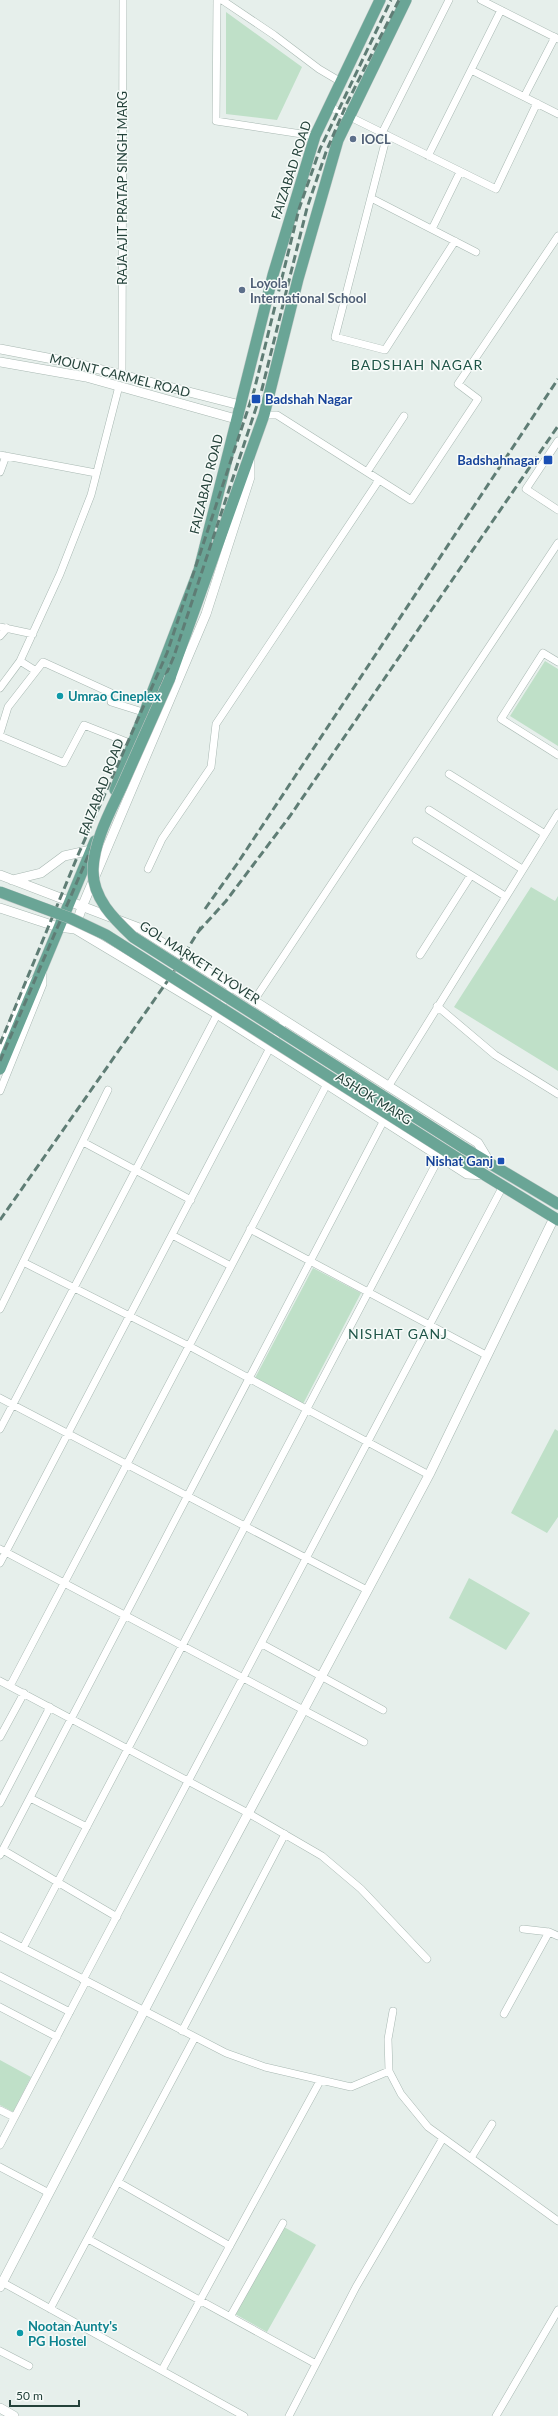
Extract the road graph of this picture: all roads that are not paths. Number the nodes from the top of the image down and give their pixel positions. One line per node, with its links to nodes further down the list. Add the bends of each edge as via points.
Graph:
1 (123, 0): 28 (street, RAJA AJIT PRATAP SINGH MARG)
2 (217, 0): 18 (street, via 216,121)
3 (222, 0): 11 (street)
4 (406, 0): 16 (main road)
5 (449, 0): 17 (street)
6 (481, 0): 8 (street)
7 (378, 1): 11 (main road, FAIZABAD ROAD)
8 (501, 10): 9 (street); 10 (street)
9 (556, 38): 12 (street)
10 (471, 70): 12 (street); 19 (street)
11 (341, 82): 14 (main road, FAIZABAD ROAD)
12 (524, 97): 13 (street)
13 (536, 103): 15 (street); 20 (street, via 496,189)
14 (328, 106): 16 (street); 18 (main road, FAIZABAD ROAD)
15 (558, 114)
16 (350, 117): 17 (street); 31 (main road, via 338,140 298,279)
17 (384, 134): 19 (street); 21 (street)
18 (316, 136): 30 (main road, FAIZABAD ROAD, via 273,275)
19 (428, 156): 20 (street)
20 (460, 172): 22 (street)
21 (371, 198): 22 (street); 24 (street, via 335,337 385,350)
22 (432, 229): 24 (street)
23 (558, 236): 40 (street, via 458,384 478,399 411,500)
24 (455, 241): 25 (street)
25 (476, 252)
26 (0, 349): 28 (street, MOUNT CARMEL ROAD, via 79,364)
27 (0, 362): 29 (street, via 86,377)
28 (122, 376): 30 (street, MOUNT CARMEL ROAD)
29 (119, 386): 33 (street); 39 (street)
30 (240, 405): 33 (main road, FAIZABAD ROAD)
31 (264, 415): 36 (main road); 38 (street, via 277,415)
32 (404, 416): 38 (street)
33 (236, 419): 50 (main road, FAIZABAD ROAD, via 200,570)
34 (558, 441): 41 (street, via 526,489)
35 (3, 456): 37 (street); 39 (street)
36 (250, 456): 68 (street, via 250,477 206,614); 94 (main road, GOL MARKET FLYOVER, bridge, via 170,678 105,823 92,870 98,895 107,911 133,937)
37 (0, 472)
38 (366, 472): 40 (street)
39 (96, 473): 44 (street, via 91,495)
40 (379, 480): 60 (street, via 216,724 211,767 162,839)
41 (558, 510)
42 (558, 543): 79 (street)
43 (4, 627): 44 (street); 45 (street)
44 (33, 634): 46 (street)
45 (0, 636)
46 (20, 661): 48 (street); 49 (street)
47 (558, 662): 53 (street, via 543,653 501,719)
48 (36, 671): 50 (street, via 43,662 111,692 111,702); 51 (street, via 8,708)
49 (0, 688)
50 (146, 714): 52 (main road, FAIZABAD ROAD)
51 (0, 734): 52 (street, via 64,763 84,725)
52 (132, 744): 59 (main road, FAIZABAD ROAD)
53 (558, 755)
54 (449, 774): 57 (street)
55 (429, 810): 61 (street)
56 (558, 813): 57 (street)
57 (545, 834): 61 (street)
58 (416, 841): 63 (street)
59 (91, 850): 64 (street, via 64,856 41,873); 67 (main road, FAIZABAD ROAD)
60 (148, 869)
61 (522, 869): 66 (street)
62 (0, 874): 64 (street, ASHOK MARG)
63 (471, 875): 66 (street); 73 (street)
64 (12, 880): 67 (street, ASHOK MARG)
65 (0, 892): 96 (main road, GOL MARKET FLYOVER, bridge, via 70,918 106,935)
66 (505, 896): 80 (street)
67 (69, 902): 68 (street, ASHOK MARG); 70 (main road, FAIZABAD ROAD)
68 (82, 907): 71 (street); 72 (street, ASHOK MARG, via 138,928)
69 (0, 908): 70 (street)
70 (58, 927): 71 (street); 75 (main road, FAIZABAD ROAD)
71 (75, 929): 76 (street, ASHOK MARG)
72 (161, 943): 74 (street, ASHOK MARG); 76 (street)
73 (420, 955)
74 (195, 964): 77 (street, ASHOK MARG); 78 (street)
75 (43, 969): 84 (street, via 28,985); 85 (main road, FAIZABAD ROAD); 89 (street, via 43,984)
76 (146, 972): 78 (street, ASHOK MARG)
77 (231, 988): 79 (street, ASHOK MARG); 81 (street)
78 (178, 990): 81 (street, ASHOK MARG)
79 (253, 1002): 82 (street, ASHOK MARG)
80 (437, 1006): 87 (street); 90 (street, via 495,1055)
81 (217, 1014): 83 (street, ASHOK MARG); 95 (street)
82 (284, 1021): 83 (street); 87 (street, ASHOK MARG)
83 (269, 1047): 86 (street, ASHOK MARG); 98 (street)
84 (0, 1051)
85 (0, 1070)
86 (327, 1084): 91 (street, ASHOK MARG); 101 (street)
87 (388, 1087): 94 (street, ASHOK MARG, via 478,1143)
88 (108, 1090): 92 (street)
89 (0, 1091)
90 (558, 1094)
91 (384, 1120): 93 (street, ASHOK MARG); 104 (street)
92 (83, 1142): 95 (street); 103 (street)
93 (440, 1156): 96 (street, ASHOK MARG, via 467,1174); 107 (street)
94 (491, 1164): 99 (main road, ASHOK MARG)
95 (135, 1170): 98 (street); 106 (street)
96 (486, 1175): 97 (main road, ASHOK MARG)
97 (503, 1186): 100 (main road, ASHOK MARG); 110 (street)
98 (190, 1200): 102 (street)
99 (558, 1204)
100 (556, 1219): 112 (street)
101 (250, 1230): 104 (street); 105 (street)
102 (172, 1235): 105 (street); 109 (street)
103 (23, 1262): 106 (street); 108 (street)
104 (310, 1262): 107 (street); 113 (street)
105 (231, 1266): 111 (street)
106 (74, 1288): 109 (street); 115 (street)
107 (369, 1293): 110 (street); 116 (street)
108 (0, 1309)
109 (130, 1316): 111 (street); 118 (street)
110 (429, 1325): 112 (street); 119 (street)
111 (189, 1346): 113 (street); 120 (street)
112 (486, 1355): 121 (street)
113 (249, 1379): 116 (street); 122 (street)
114 (0, 1398): 115 (street)
115 (14, 1404): 117 (street); 118 (street)
116 (307, 1410): 119 (street); 123 (street)
117 (0, 1429)
118 (68, 1433): 120 (street); 124 (street)
119 (368, 1442): 121 (street); 125 (street)
120 (127, 1464): 122 (street); 127 (street)
121 (429, 1475): 128 (street)
122 (187, 1495): 123 (street); 129 (street)
123 (246, 1527): 125 (street); 131 (street)
124 (3, 1551): 126 (street); 127 (street)
125 (307, 1559): 128 (street); 130 (street)
126 (0, 1563)
127 (64, 1583): 129 (street); 135 (street)
128 (367, 1590): 132 (street)
129 (125, 1615): 131 (street); 140 (street)
130 (262, 1644): 132 (street); 133 (street)
131 (183, 1645): 133 (street); 143 (street)
132 (321, 1676): 138 (street); 139 (street)
133 (245, 1677): 138 (street); 144 (street)
134 (0, 1681): 135 (street)
135 (10, 1686): 136 (street)
136 (24, 1693): 137 (street); 141 (street)
137 (50, 1706): 140 (street); 146 (street)
138 (304, 1708): 142 (street); 147 (street)
139 (383, 1710)
140 (71, 1718): 143 (street); 145 (street)
141 (0, 1737)
142 (364, 1742)
143 (128, 1748): 144 (street); 148 (street)
144 (190, 1782): 147 (street); 152 (street)
145 (30, 1798): 148 (street); 150 (street)
146 (0, 1802)
147 (248, 1813): 149 (street); 164 (street)
148 (87, 1827): 151 (street)
149 (285, 1834): 158 (street, via 322,1856 361,1889); 166 (street)
150 (1, 1853): 151 (street)
151 (58, 1883): 152 (street); 157 (street)
152 (117, 1917): 160 (street)
153 (523, 1929): 154 (street)
154 (549, 1932): 156 (street); 165 (street)
155 (0, 1936): 157 (street)
156 (558, 1936)
157 (23, 1948): 160 (street)
158 (427, 1959)
159 (0, 1976): 163 (street)
160 (85, 1981): 163 (street); 164 (street)
161 (0, 2007): 167 (street)
162 (393, 2011): 169 (street, via 388,2039)
163 (70, 2012): 167 (street)
164 (143, 2012): 166 (street); 179 (street)
165 (504, 2014)
166 (182, 2031): 168 (street)
167 (57, 2037): 172 (street)
168 (195, 2038): 170 (street, via 265,2068); 178 (street)
169 (389, 2071): 170 (street, via 351,2088); 174 (street, via 401,2094 428,2127)
170 (320, 2081): 183 (street)
171 (0, 2110): 172 (street)
172 (14, 2117): 175 (street)
173 (492, 2124): 176 (street)
174 (443, 2138): 176 (street); 190 (street, via 356,2287)
175 (0, 2145)
176 (471, 2158): 180 (street)
177 (0, 2168): 179 (street)
178 (118, 2182): 182 (street); 183 (street)
179 (49, 2193): 184 (street)
180 (558, 2221)
181 (283, 2223): 188 (street)
182 (88, 2239): 185 (street); 186 (street)
183 (230, 2246): 185 (street)
184 (1, 2284): 186 (street)
185 (200, 2300): 188 (street); 192 (street)
186 (50, 2309): 192 (street)
187 (558, 2310): 197 (street)
188 (230, 2317): 190 (street)
189 (0, 2351): 191 (street)
190 (316, 2364): 196 (street)
191 (29, 2366)
192 (162, 2370): 195 (street)
193 (0, 2408): 194 (street)
194 (14, 2416)
195 (244, 2416)
196 (289, 2416)
197 (496, 2416)

